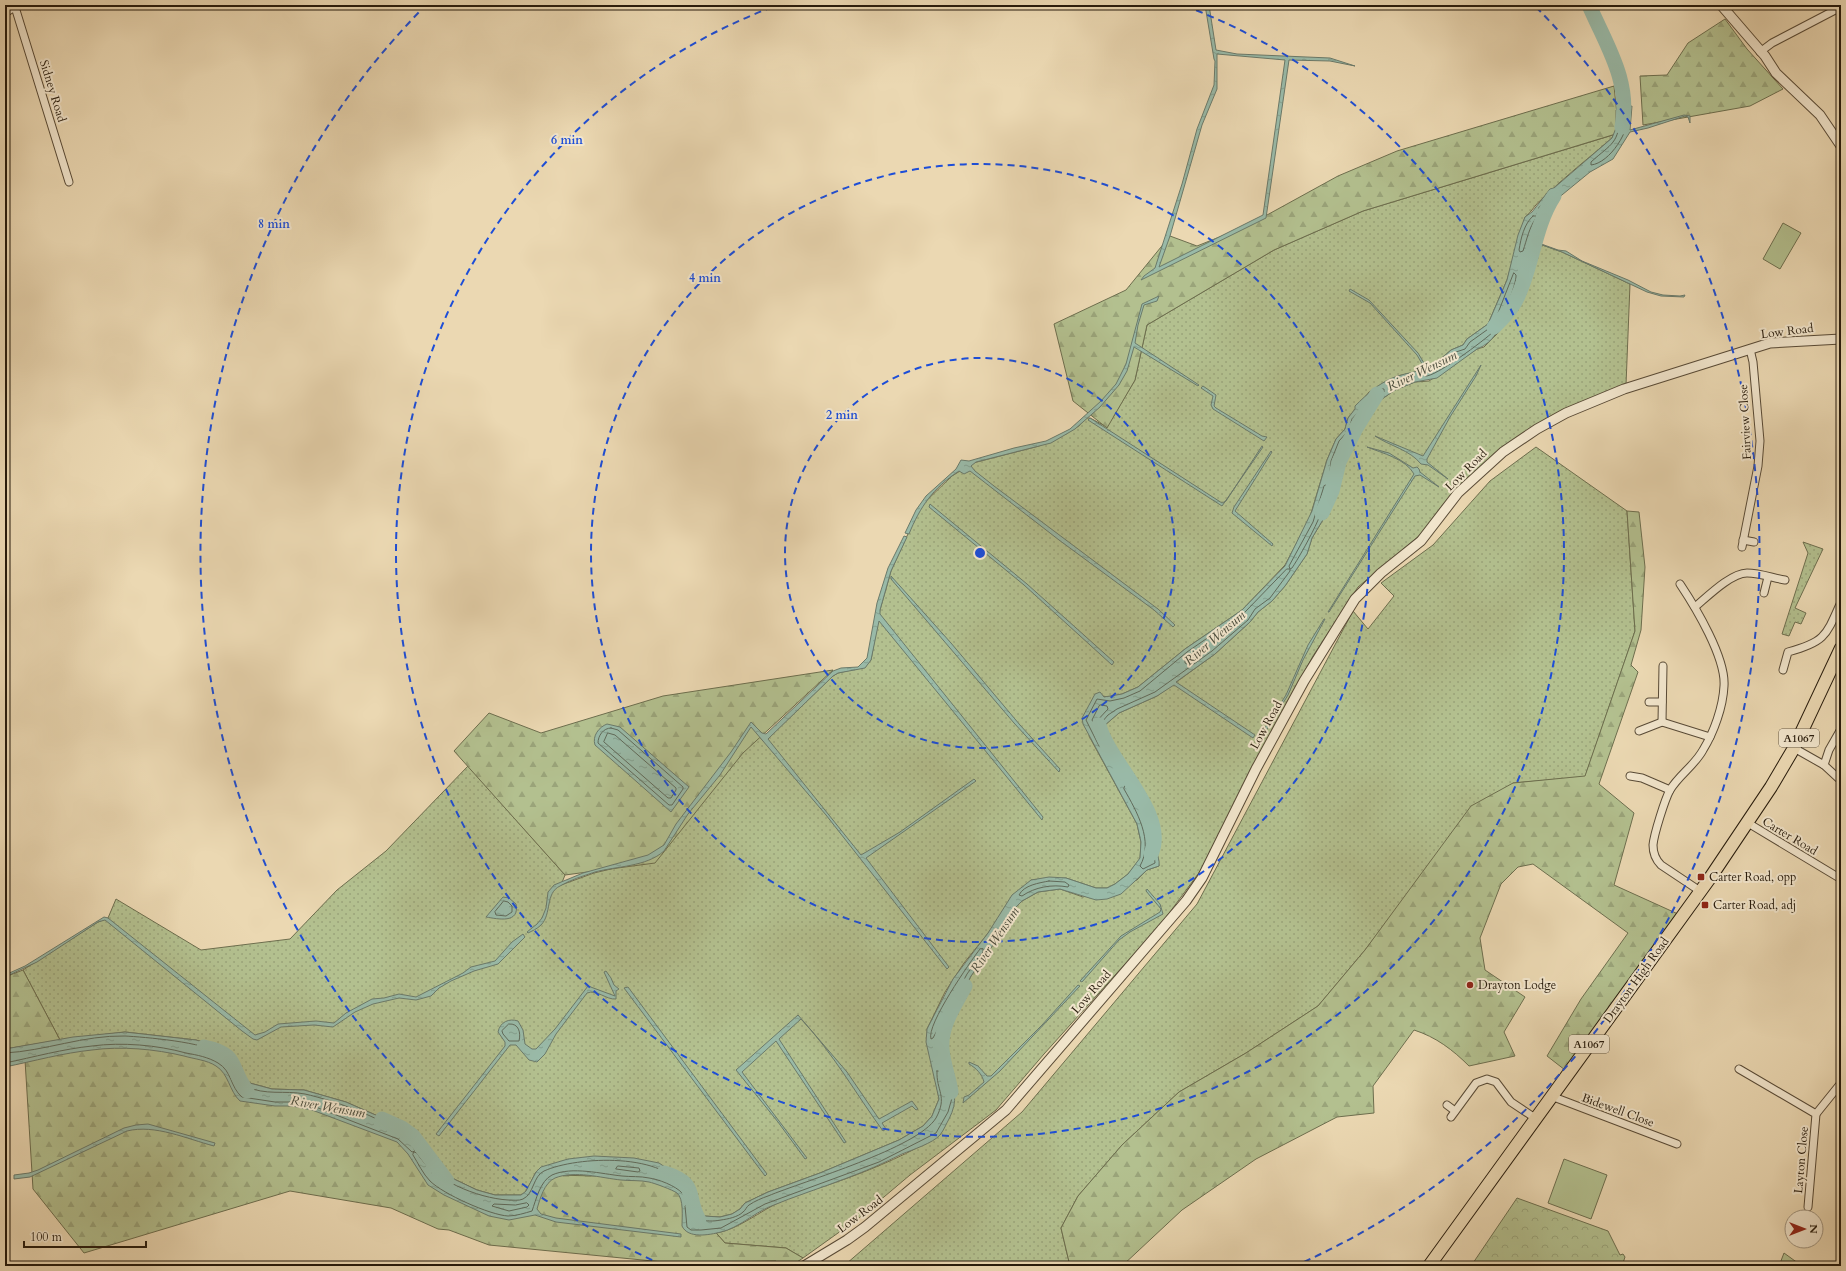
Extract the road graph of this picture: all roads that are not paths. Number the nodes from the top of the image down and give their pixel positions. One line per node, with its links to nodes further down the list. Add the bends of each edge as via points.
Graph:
1 (1721, 5): 5 (street)
2 (16, 6): 4 (street); 7 (street, Sidney Road)
3 (1841, 7): 5 (street, via 1772,43)
4 (5, 13)
5 (1760, 52): 6 (street, via 1787,85 1820,115)
6 (1841, 146)
7 (69, 182)
8 (1841, 339): 9 (street, Low Road, via 1777,342)
9 (1750, 349): 10 (street, Fairview Close, via 1756,391 1759,447 1758,466 1742,544); 42 (street, Low Road, via 1624,389 1566,413 1503,452 1475,476 1458,493 1421,541 1381,573 1355,599 1301,688 1256,769 1202,878 1186,901 1006,1110 865,1227)
10 (1754, 542)
11 (1768, 577): 12 (street); 14 (street); 16 (street, via 1740,574)
12 (1785, 580)
13 (1680, 584): 16 (street)
14 (1764, 594)
15 (1841, 602): 19 (street, via 1828,632 1811,646 1788,652)
16 (1695, 607): 25 (street, via 1720,661 1723,676 1723,693)
17 (1841, 648): 26 (main road, Drayton High Road / A1067)
18 (1663, 666): 21 (street)
19 (1783, 670)
20 (1650, 702): 21 (street)
21 (1662, 702): 22 (street)
22 (1662, 722): 24 (street); 25 (street)
23 (1841, 729): 27 (street)
24 (1639, 731)
25 (1710, 737): 30 (street, via 1703,750)
26 (1794, 748): 27 (street); 31 (main road, Drayton High Road / A1067)
27 (1824, 765): 29 (street)
28 (1630, 776): 30 (street, via 1642,778)
29 (1838, 778)
30 (1670, 790): 33 (street, via 1653,846 1655,855 1661,864)
31 (1748, 823): 32 (street, Carter Road); 33 (main road, Drayton High Road / A1067)
32 (1841, 879)
33 (1700, 891): 36 (main road, Drayton High Road / A1067)
34 (1739, 1070): 38 (street, Layton Close)
35 (1841, 1083): 38 (street, Layton Close)
36 (1551, 1096): 39 (main road, Drayton High Road / A1067); 40 (street, Bidewell Close)
37 (1448, 1105): 39 (street, via 1453,1114 1476,1083 1487,1079 1496,1082 1511,1102)
38 (1816, 1114): 41 (street, Layton Close)
39 (1535, 1118): 43 (main road, Drayton High Road / A1067)
40 (1676, 1144)
41 (1808, 1207)
42 (804, 1266)
43 (1429, 1266)

